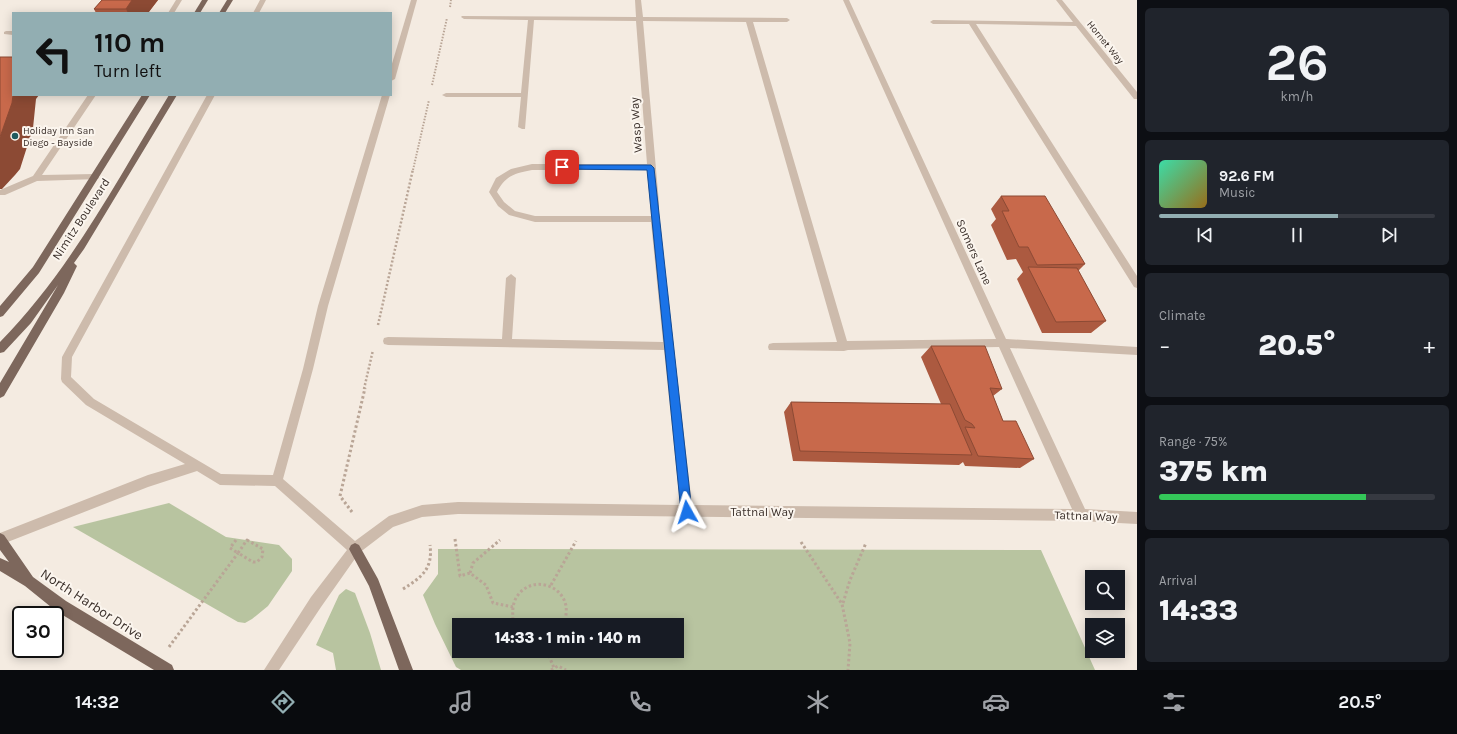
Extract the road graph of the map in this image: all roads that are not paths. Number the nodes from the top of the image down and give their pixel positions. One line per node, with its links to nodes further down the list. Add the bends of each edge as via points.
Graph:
1 (179, 0): 9 (street)
2 (205, 0): 10 (main road)
3 (230, 0): 11 (main road)
4 (263, 0): 12 (street)
5 (414, 0): 21 (street)
6 (638, 0): 15 (street, Wasp Way)
7 (846, 0): 43 (street, Somers Lane)
8 (1058, 0): 20 (street, Hornet Way)
9 (172, 12)
10 (198, 12)
11 (223, 12)
12 (257, 12)
13 (464, 17): 14 (street)
14 (531, 18): 15 (street); 24 (street)
15 (640, 19): 16 (street); 32 (street, Wasp Way)
16 (749, 20): 17 (street); 45 (street)
17 (787, 20)
18 (933, 22): 19 (street)
19 (971, 22): 20 (street); 39 (street)
20 (1078, 24): 22 (street, Hornet Way)
21 (392, 76)
22 (1134, 89): 30 (street, Hornet Way)
23 (446, 95): 24 (street)
24 (524, 95): 31 (street)
25 (91, 96): 34 (street)
26 (145, 96): 33 (main road, Nimitz Boulevard)
27 (172, 96): 37 (main road, Nimitz Boulevard)
28 (210, 96): 50 (street, via 67,357 66,379 90,402)
29 (386, 96): 51 (street, via 323,306)
30 (1137, 97)
31 (522, 127)
32 (651, 168): 36 (street, Wasp Way); 36 (street, via 532,167 514,171 499,180 493,192 501,204 512,213 535,219)
33 (95, 177): 34 (street); 40 (main road, Nimitz Boulevard, via 36,270)
34 (36, 178): 35 (street)
35 (2, 193)
36 (655, 219): 44 (street, Wasp Way)
37 (81, 246): 47 (main road, Nimitz Boulevard, via 28,320); 49 (main road, via 61,290)
38 (511, 278): 42 (street)
39 (1137, 284)
40 (0, 313)
41 (388, 341): 42 (street)
42 (507, 343): 44 (street)
43 (1002, 343): 45 (street); 48 (street); 53 (street, Somers Lane)
44 (669, 346): 52 (street, Wasp Way)
45 (844, 347): 46 (street)
46 (774, 348)
47 (0, 349)
48 (1137, 351)
49 (0, 393)
50 (197, 466): 51 (street, via 220,479); 55 (street, via 148,481)
51 (277, 480): 56 (street)
52 (687, 512): 53 (street, Tattnal Way); 56 (street, Tattnal Way, via 458,508 422,511 389,522)
53 (1080, 515): 54 (street, Tattnal Way)
54 (1137, 518)
55 (0, 539): 58 (main road)
56 (355, 549): 60 (street); 61 (main road, via 374,584)
57 (0, 564): 58 (main road, North Harbor Drive)
58 (29, 582): 59 (main road, North Harbor Drive, via 61,606)
59 (167, 670)
60 (271, 670)
61 (406, 670)

